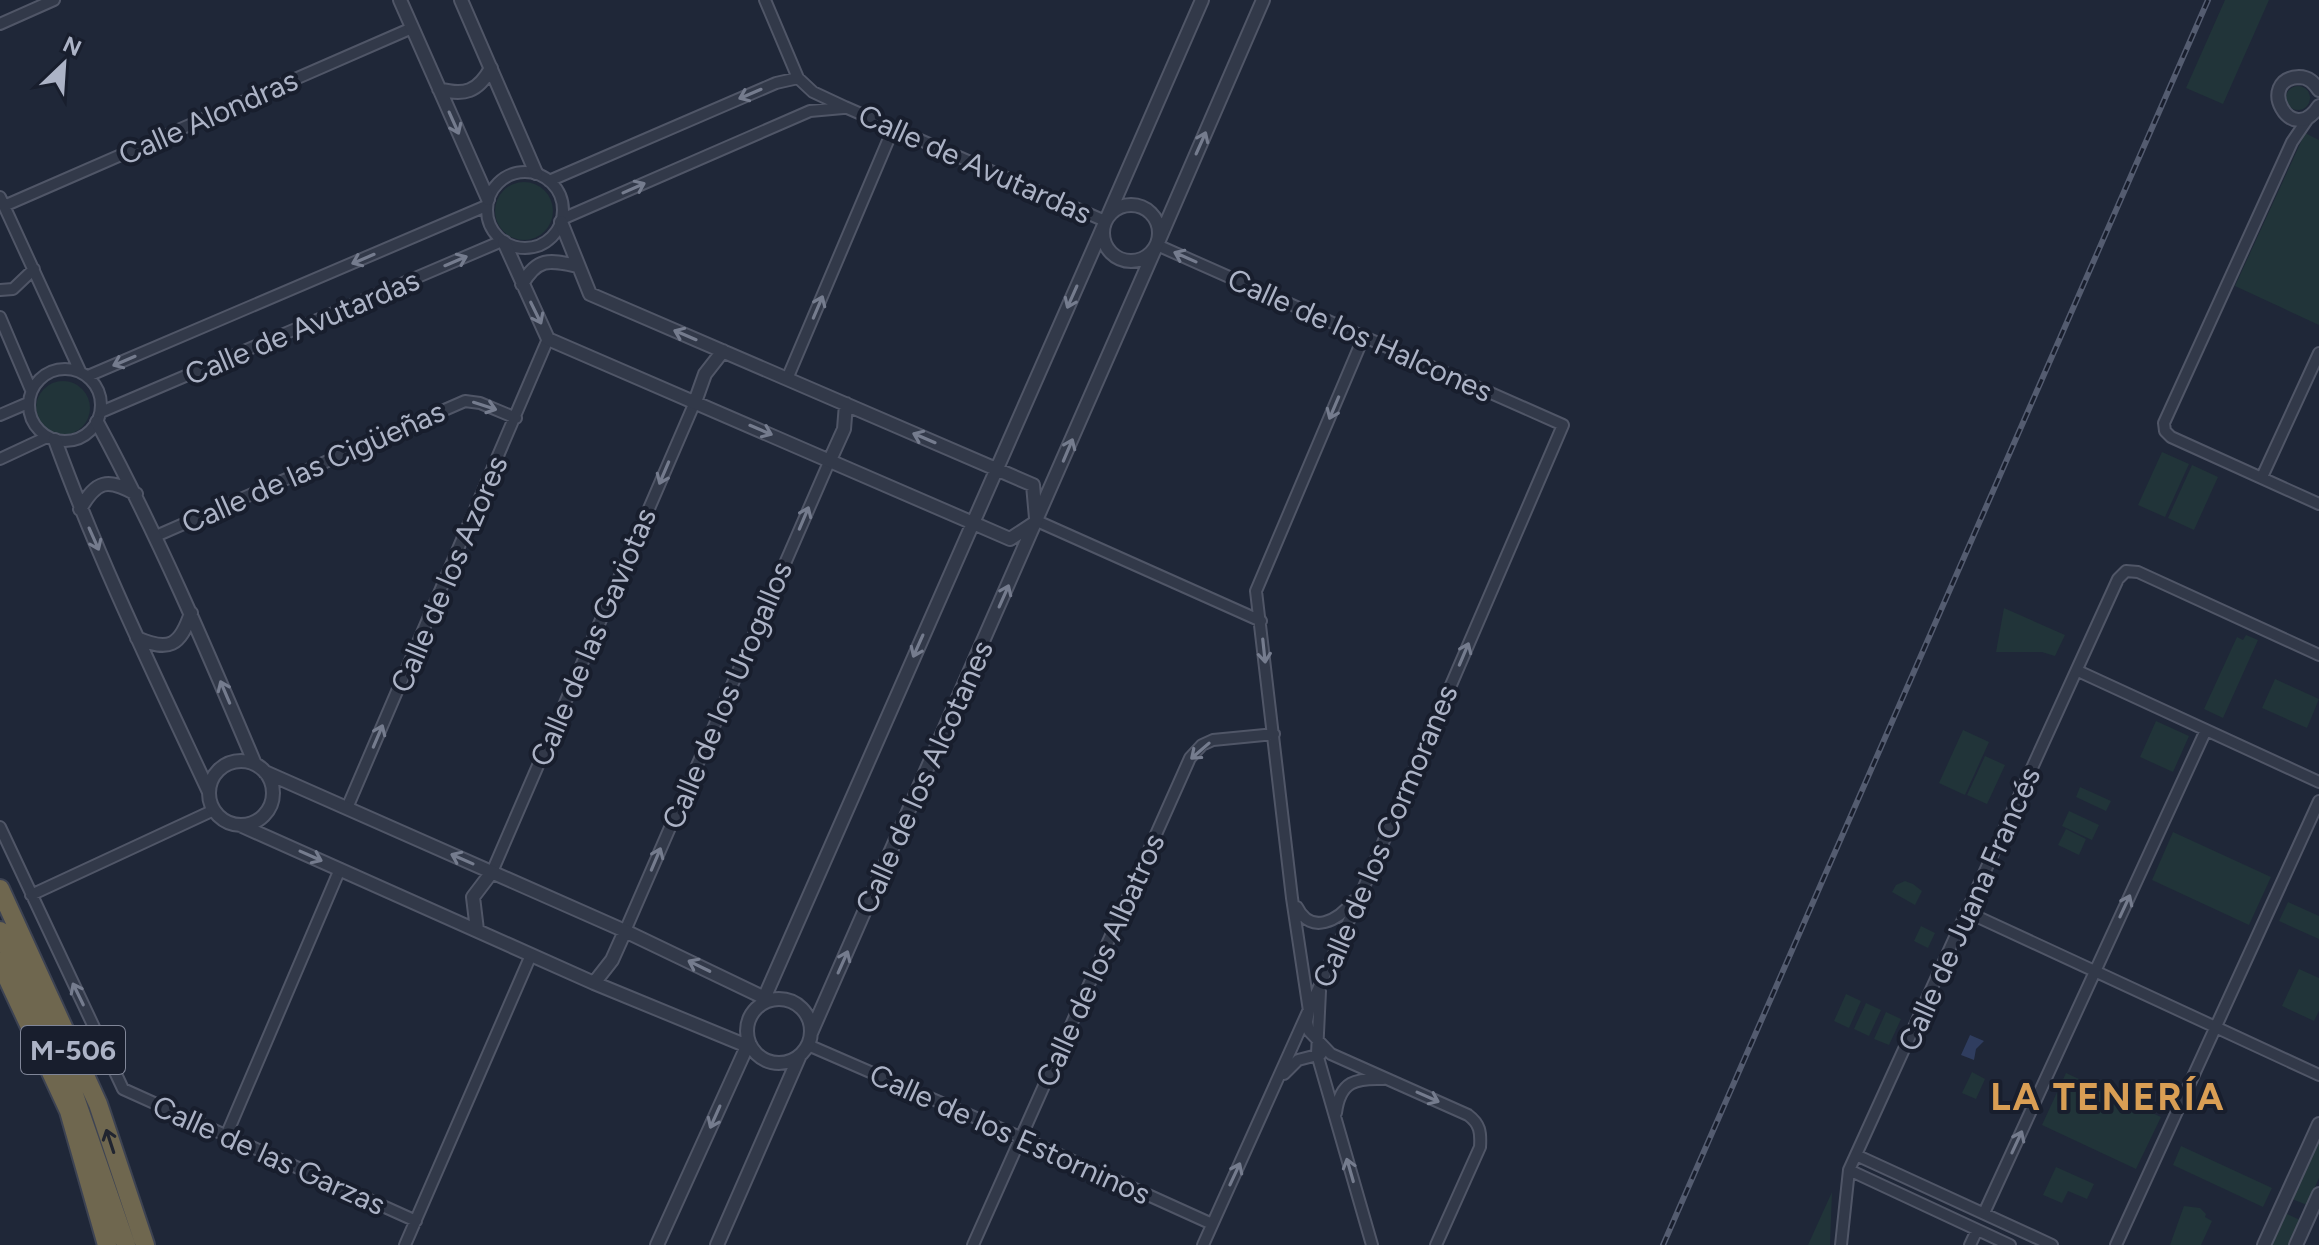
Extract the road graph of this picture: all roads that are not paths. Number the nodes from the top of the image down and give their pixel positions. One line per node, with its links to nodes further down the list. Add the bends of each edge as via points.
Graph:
1 (54, 0): 7 (street)
2 (400, 0): 8 (street)
3 (461, 0): 9 (street)
4 (765, 0): 12 (street)
5 (1202, 0): 25 (street, Calle de los Alcotanes)
6 (1263, 0): 27 (street, Calle de los Alcotanes, one-way to 6)
7 (0, 24)
8 (412, 28): 13 (street); 22 (street, Calle Alondras)
9 (491, 68): 13 (street, via 468,93); 20 (street)
10 (2319, 74): 11 (street)
11 (2303, 77): 14 (street); 17 (street, via 2280,88 2278,101)
12 (798, 78): 15 (street, Calle de Avutardas, via 813,92); 21 (street, one-way to 21)
13 (439, 89): 23 (street, one-way to 23)
14 (2319, 90)
15 (845, 107): 18 (street, Calle de Avutardas); 24 (street, Calle de Avutardas, one-way to 15, via 810,111)
16 (2315, 113): 17 (street, via 2298,119); 19 (street)
17 (2287, 116): 19 (street)
18 (893, 129): 25 (street, Calle de Avutardas); 38 (street, one-way to 18)
19 (2292, 142): 51 (street, via 2164,423 2171,437)
20 (536, 173): 21 (street); 23 (street, via 512,174 493,188)
21 (549, 181): 24 (street, via 561,198)
22 (2, 202): 29 (street)
23 (487, 203): 26 (street, via 489,226); 37 (street, Calle de Avutardas, one-way to 37)
24 (562, 220): 26 (street, via 538,246); 28 (street)
25 (1105, 221): 27 (street, via 1121,207 1138,205 1158,222); 27 (street, via 1109,251 1124,261 1141,260); 50 (street, Calle de los Alcotanes, one-way to 50)
26 (503, 242): 30 (street); 44 (street, Calle de Avutardas, one-way to 26)
27 (1157, 244): 33 (street, Calle de los Halcones, one-way to 27); 55 (street, Calle de los Alcotanes, one-way to 27)
28 (578, 266): 30 (street, via 550,261 532,268); 35 (street, one-way to 28, via 590,294)
29 (34, 269): 31 (street, via 13,289); 37 (street)
30 (522, 284): 34 (street, one-way to 34)
31 (0, 290)
32 (0, 317): 39 (street)
33 (1364, 336): 46 (street, Calle de los Halcones); 59 (street, one-way to 59, via 1256,591)
34 (548, 339): 40 (street); 45 (street, Calle de los Azores)
35 (723, 351): 38 (street); 40 (street, via 705,374)
36 (2319, 353): 51 (street)
37 (84, 374): 39 (street, via 57,369); 44 (street, via 100,393)
38 (787, 379): 42 (street)
39 (31, 390): 41 (street)
40 (695, 402): 49 (street, one-way to 49); 74 (street, Calle de las Gaviotas, one-way to 74)
41 (28, 403): 43 (street); 47 (street, via 33,422)
42 (846, 404): 49 (street, via 844,429); 50 (street, one-way to 42)
43 (0, 415)
44 (99, 417): 47 (street, via 80,438); 52 (street)
45 (516, 418): 57 (street, Calle de las Cigüeñas, one-way to 45, via 465,401); 69 (street, Calle de los Azores, one-way to 45)
46 (1563, 425): 75 (street, Calle de los Cormoranes, one-way to 46)
47 (51, 438): 48 (street); 54 (street)
48 (0, 459)
49 (830, 460): 56 (street); 82 (street, Calle de los Urogallos, one-way to 49)
50 (996, 469): 55 (street, via 1033,485); 56 (street, Calle de los Alcotanes)
51 (2262, 477): 53 (street)
52 (136, 494): 54 (street, via 116,483 102,484); 57 (street)
53 (2319, 504)
54 (80, 509): 60 (street, one-way to 60)
55 (1037, 521): 56 (street, via 1010,539); 59 (street); 92 (street, Calle de los Alcotanes, one-way to 55)
56 (972, 523): 88 (street, Calle de los Alcotanes, one-way to 88)
57 (156, 536): 58 (street)
58 (191, 613): 60 (street, via 173,644 157,647); 65 (street, one-way to 58)
59 (1261, 621): 64 (street, one-way to 64)
60 (137, 638): 67 (street)
61 (2319, 655): 62 (street, Calle de Juana Francés, via 2126,571)
62 (2078, 671): 63 (street); 79 (street, Calle de Juana Francés)
63 (2206, 730): 66 (street); 85 (street, one-way to 63)
64 (1274, 734): 78 (street); 102 (street, Calle de los Albatros, one-way to 102, via 1213,740 1190,758)
65 (260, 768): 67 (street, via 245,761 225,766); 69 (street); 71 (street, via 273,791 267,811)
66 (2319, 782)
67 (209, 792): 70 (street)
68 (2319, 801): 90 (street)
69 (347, 808): 74 (street, one-way to 69)
70 (214, 810): 71 (street); 77 (street)
71 (240, 825): 73 (street, one-way to 73)
72 (0, 827): 77 (street, Calle de las Garzas)
73 (340, 869): 80 (street); 101 (street)
74 (492, 872): 80 (street, via 473,897); 82 (street)
75 (1364, 887): 78 (street, via 1333,921 1307,920); 87 (street, Calle de los Cormoranes)
76 (0, 889): 113 (highway, M-506, one-way to 76, via 98,1104)
77 (31, 895): 101 (street, Calle de las Garzas, one-way to 77, via 123,1089)
78 (1292, 898): 89 (street)
79 (1967, 912): 85 (street); 103 (street, Calle de Juana Francés)
80 (477, 930): 83 (street)
81 (0, 931): 112 (highway, M-506, via 70,1083)
82 (625, 931): 86 (street); 88 (street, one-way to 82)
83 (531, 955): 86 (street); 107 (street)
84 (0, 962): 111 (highway, via 69,1111)
85 (2095, 972): 90 (street); 106 (street, one-way to 85)
86 (594, 983): 93 (street)
87 (1321, 985): 89 (street, Calle de los Cormoranes); 91 (street)
88 (765, 1000): 92 (street, via 781,998 803,1010 810,1020); 93 (street, via 750,1016)
89 (1309, 1011): 91 (street, via 1309,1031); 98 (street, Calle de los Cormoranes)
90 (2216, 1027): 96 (street); 124 (street)
91 (1318, 1042): 94 (street); 95 (street)
92 (806, 1044): 93 (street, via 790,1061 777,1063); 102 (street, Calle de los Estorninos); 116 (street, Calle de los Alcotanes)
93 (749, 1045): 115 (street, one-way to 115)
94 (1317, 1054): 95 (street); 98 (street, via 1298,1060); 99 (street)
95 (1331, 1054): 97 (street)
96 (2319, 1075)
97 (1389, 1079): 99 (street, via 1353,1081 1338,1101); 119 (street, one-way to 119, via 1468,1115 1481,1133 1480,1147)
98 (1279, 1080): 108 (street, Calle de los Cormoranes, one-way to 98)
99 (1336, 1119): 110 (street, one-way to 99)
100 (2319, 1124): 125 (street)
101 (226, 1136): 107 (street, Calle de las Garzas)
102 (1020, 1137): 108 (street, Calle de los Estorninos); 117 (street, Calle de los Albatros)
103 (1856, 1155): 104 (street, Calle de Juana Francés); 106 (street)
104 (1849, 1170): 109 (street); 120 (street, Calle de Juana Francés)
105 (2319, 1194): 126 (street)
106 (1984, 1213): 123 (street)
107 (416, 1221): 114 (street)
108 (1212, 1224): 118 (street, Calle de los Cormoranes)
109 (1977, 1230): 121 (street); 122 (street)
110 (1372, 1242)
111 (107, 1245)
112 (126, 1245)
113 (143, 1245)
114 (405, 1245)
115 (657, 1245)
116 (717, 1245)
117 (973, 1245)
118 (1203, 1245)
119 (1436, 1245)
120 (1841, 1245)
121 (1970, 1245)
122 (2010, 1245)
123 (2052, 1245)
124 (2116, 1245)
125 (2264, 1245)
126 (2296, 1245)

